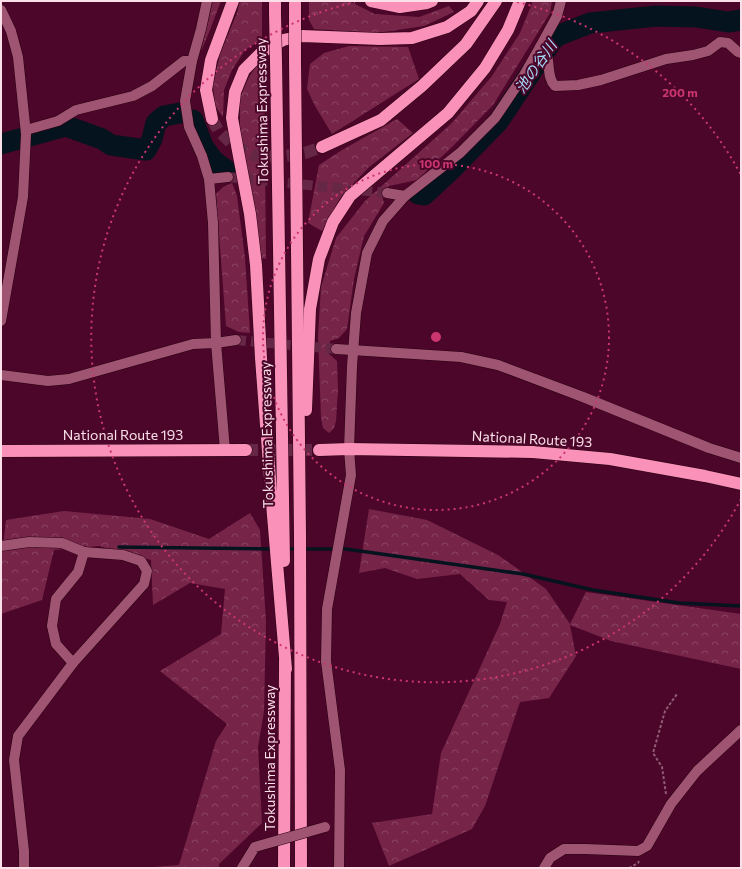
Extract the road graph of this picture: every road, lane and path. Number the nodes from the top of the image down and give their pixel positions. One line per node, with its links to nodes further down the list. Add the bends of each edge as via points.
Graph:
1 (207, 1): 14 (street)
2 (233, 1): 15 (highway, via 211,60 206,90)
3 (295, 1): 35 (highway, bridge)
4 (371, 1): 5 (highway, via 400,7)
5 (432, 1)
6 (478, 1): 39 (highway, via 471,11 447,27 412,38 302,36 283,40 262,52 244,70 235,92 232,118 250,214 256,265 269,468)
7 (496, 1): 17 (highway, via 466,44 422,86 381,120)
8 (520, 1): 35 (highway, via 508,30 484,68 448,113 350,196 333,222 319,259 310,309)
9 (561, 1): 12 (street)
10 (275, 7): 39 (highway, Tokushima Expressway, bridge)
11 (1, 10): 16 (street, via 11,31 18,57)
12 (544, 50): 13 (street, via 551,82 555,86 601,80 666,59 708,51 720,42 728,43); 21 (street, via 495,118 460,153)
13 (741, 53)
14 (192, 61): 16 (street, via 184,61 152,86 133,96 76,110 58,121); 19 (street, via 185,101 189,127)
15 (212, 119)
16 (26, 134): 22 (street, via 22,197)
17 (322, 147)
18 (228, 177): 19 (street)
19 (209, 179): 24 (street, via 213,223)
20 (387, 193): 21 (street)
21 (406, 196): 26 (street, via 383,221 367,253 356,313)
22 (1, 321)
23 (236, 340): 24 (street)
24 (216, 343): 27 (street, via 193,344 69,379 48,381); 29 (street)
25 (336, 348): 26 (street)
26 (353, 350): 28 (street); 33 (street, via 461,357 498,365 709,448)
27 (1, 375)
28 (349, 449): 31 (highway, National Route 193); 34 (highway, National Route 193, via 533,452 594,457); 43 (street, via 351,475 326,609 326,661 340,770)
29 (225, 450): 30 (highway, National Route 193); 32 (highway, National Route 193)
30 (246, 450)
31 (319, 450)
32 (1, 451)
33 (741, 458)
34 (741, 484)
35 (300, 535): 47 (highway)
36 (1, 546): 37 (street, via 30,542 62,543)
37 (84, 552): 38 (street, via 78,572 56,599 52,626 56,644); 38 (street, via 123,555 141,561 147,571 144,584)
38 (73, 663): 44 (street, via 18,736 14,760)
39 (286, 669): 46 (highway, Tokushima Expressway)
40 (677, 694): 42 (path, via 665,712 653,753 662,767)
41 (741, 730): 42 (street, via 697,771)
42 (667, 812): 49 (street, via 647,846 638,851 564,849 550,858)
43 (339, 824): 45 (street, bridge, via 255,847); 48 (street)
44 (24, 868)
45 (242, 868)
46 (284, 868)
47 (301, 868)
48 (339, 868)
49 (544, 868)

